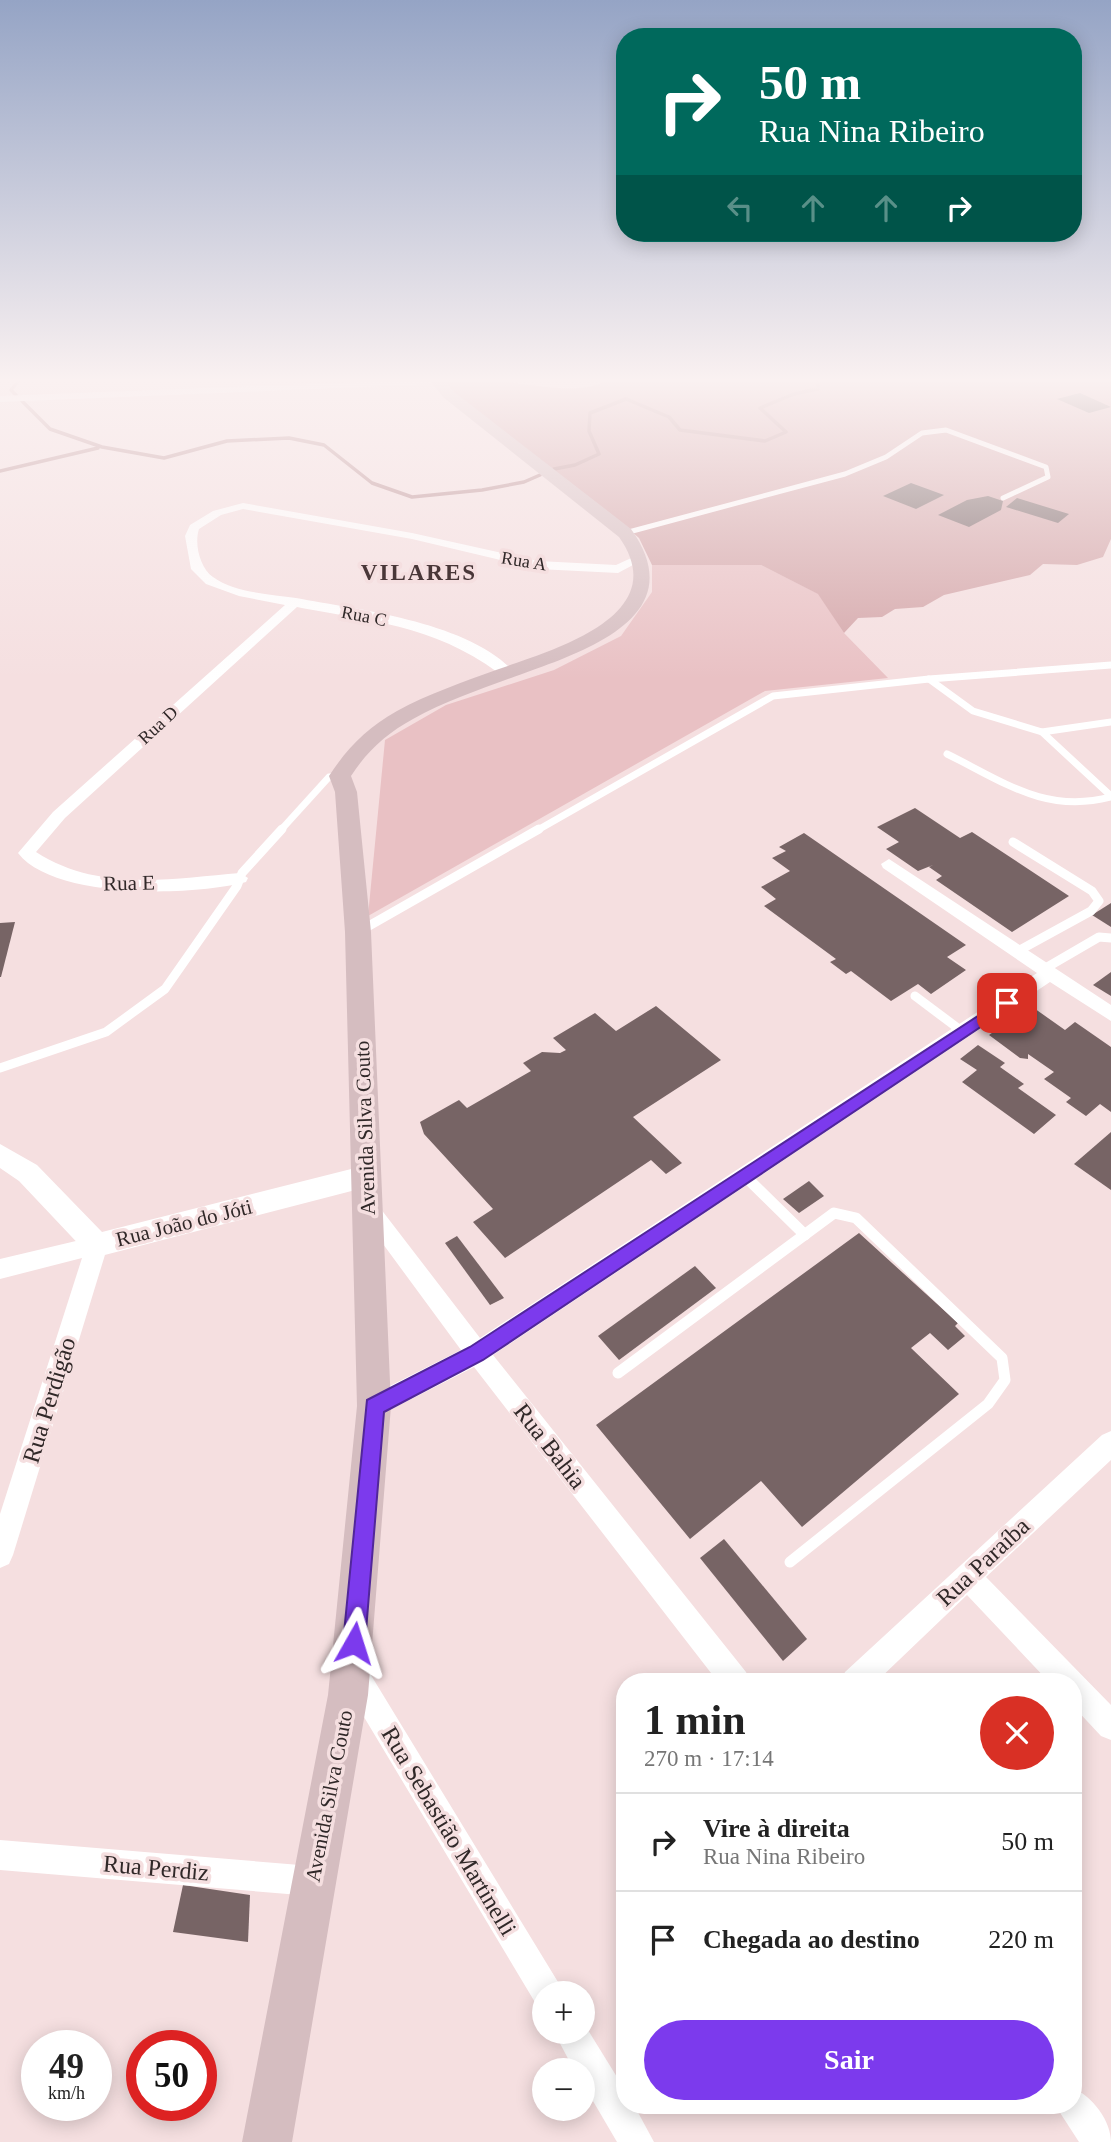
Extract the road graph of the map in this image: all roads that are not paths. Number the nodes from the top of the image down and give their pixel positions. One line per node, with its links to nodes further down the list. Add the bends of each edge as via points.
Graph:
1 (551, 479): 5 (main road)
2 (830, 479): 5 (lane)
3 (1044, 479): 4 (lane)
4 (1003, 498)
5 (633, 546): 6 (street, Rua A, via 618,569 538,565 412,536 243,506 217,513 194,527 191,536 197,569); 9 (main road, via 642,582 621,618 588,643)
6 (210, 581): 7 (street, Rua C, via 243,593)
7 (295, 602): 9 (street, Rua C, via 421,626 484,654); 17 (street, Rua D, via 59,815)
8 (1111, 665): 10 (lane)
9 (509, 674): 14 (main road, via 392,723 361,745)
10 (929, 679): 12 (lane, via 973,711); 20 (lane, via 773,696)
11 (1111, 722): 12 (lane)
12 (1042, 732): 15 (lane)
13 (947, 754): 15 (lane, via 1040,797 1064,803)
14 (340, 776): 19 (lane, via 329,777); 20 (main road, Avenida Silva Couto, via 346,792)
15 (1111, 797)
16 (1013, 842): 22 (lane, via 1092,891 1098,901 1091,911)
17 (26, 853): 19 (street, Rua E, via 43,866 88,884)
18 (889, 864): 22 (street)
19 (240, 878): 27 (lane, via 165,989 106,1032)
20 (358, 933): 29 (main road, Avenida Silva Couto)
21 (1111, 938): 23 (lane, via 1099,937)
22 (1018, 951): 23 (street)
23 (1047, 971): 25 (street); 26 (street)
24 (915, 996): 26 (lane)
25 (1111, 1014)
26 (963, 1032): 30 (street)
27 (0, 1069)
28 (0, 1154): 33 (street, via 29,1173)
29 (367, 1176): 31 (main road, Avenida Silva Couto); 33 (street, Rua João do Jóti)
30 (746, 1177): 32 (lane); 35 (street)
31 (368, 1208): 35 (street, Rua Bahia); 37 (main road, Avenida Silva Couto)
32 (804, 1235): 36 (lane); 40 (lane, via 834,1213 856,1218 1002,1358 1004,1380 989,1404)
33 (97, 1245): 34 (street, Rua João do Jóti); 39 (street, Rua Perdigão)
34 (0, 1269)
35 (477, 1353): 37 (street); 43 (street, Rua Bahia)
36 (618, 1373)
37 (374, 1406): 42 (main road, Avenida Silva Couto)
38 (1111, 1443): 41 (street, Rua Paraíba)
39 (0, 1555)
40 (790, 1562)
41 (967, 1576): 44 (street, Rua Paraíba); 45 (street)
42 (351, 1670): 49 (main road, Avenida Silva Couto); 50 (street, Rua Sebastião Martinelli)
43 (729, 1673)
44 (865, 1673)
45 (1060, 1673)
46 (1082, 1695): 47 (street)
47 (1111, 1726)
48 (0, 1855): 49 (street, Rua Perdiz)
49 (312, 1881): 55 (main road, Avenida Silva Couto)
50 (540, 1981)
51 (577, 2044): 52 (street)
52 (616, 2108)
53 (620, 2114): 56 (street)
54 (1079, 2114): 57 (street)
55 (267, 2142)
56 (637, 2142)
57 (1101, 2142)

